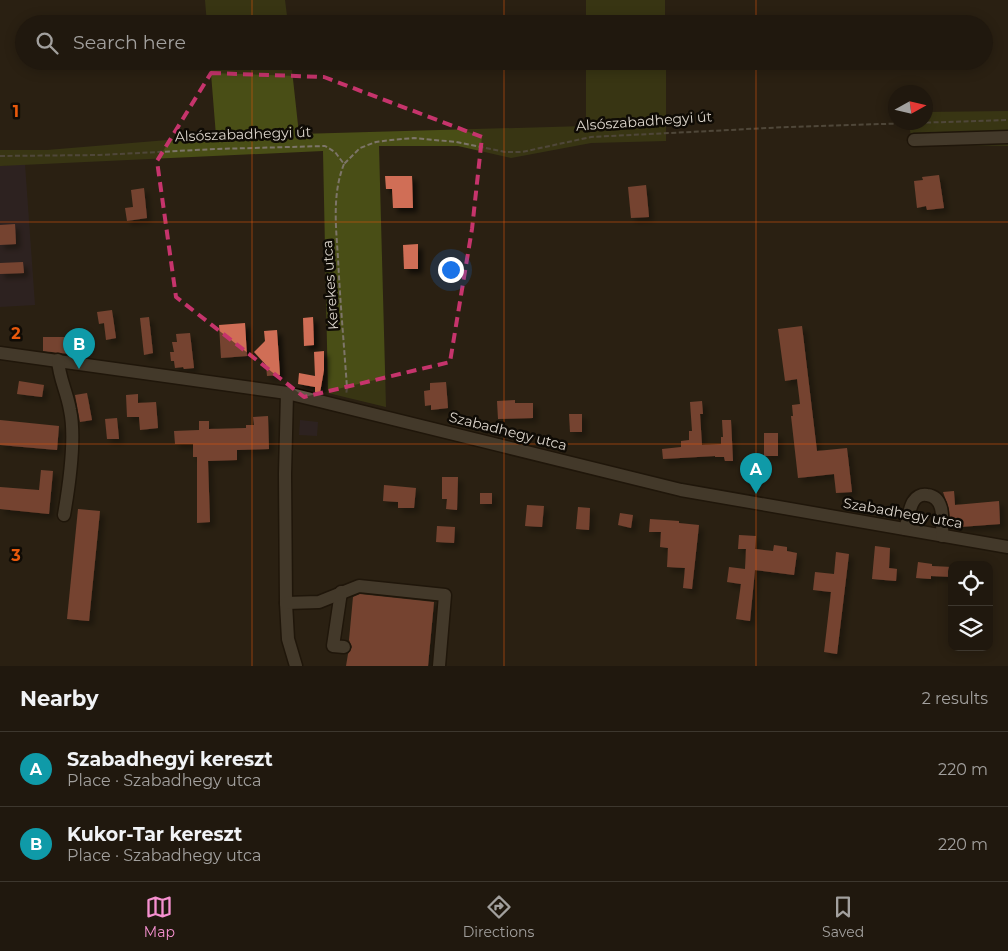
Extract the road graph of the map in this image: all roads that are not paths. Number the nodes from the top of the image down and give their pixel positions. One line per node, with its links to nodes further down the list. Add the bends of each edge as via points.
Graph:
1 (1008, 137): 2 (street)
2 (914, 140)
3 (0, 353): 4 (street, Szabadhegy utca)
4 (58, 360): 5 (street, Szabadhegy utca); 6 (street, via 72,423 69,488)
5 (287, 393): 7 (street, Szabadhegy utca, via 681,490); 11 (street)
6 (64, 515)
7 (905, 529): 8 (street, Szabadhegy utca); 8 (street, via 914,500 920,495 928,495 936,498 941,506)
8 (942, 536): 9 (street, Szabadhegy utca)
9 (1008, 547)
10 (341, 592): 11 (street, via 319,602); 12 (street, via 333,646); 15 (street, via 359,586 445,595)
11 (286, 603): 13 (street, via 288,639)
12 (344, 647)
13 (295, 661): 14 (street)
14 (305, 666)
15 (438, 666)

